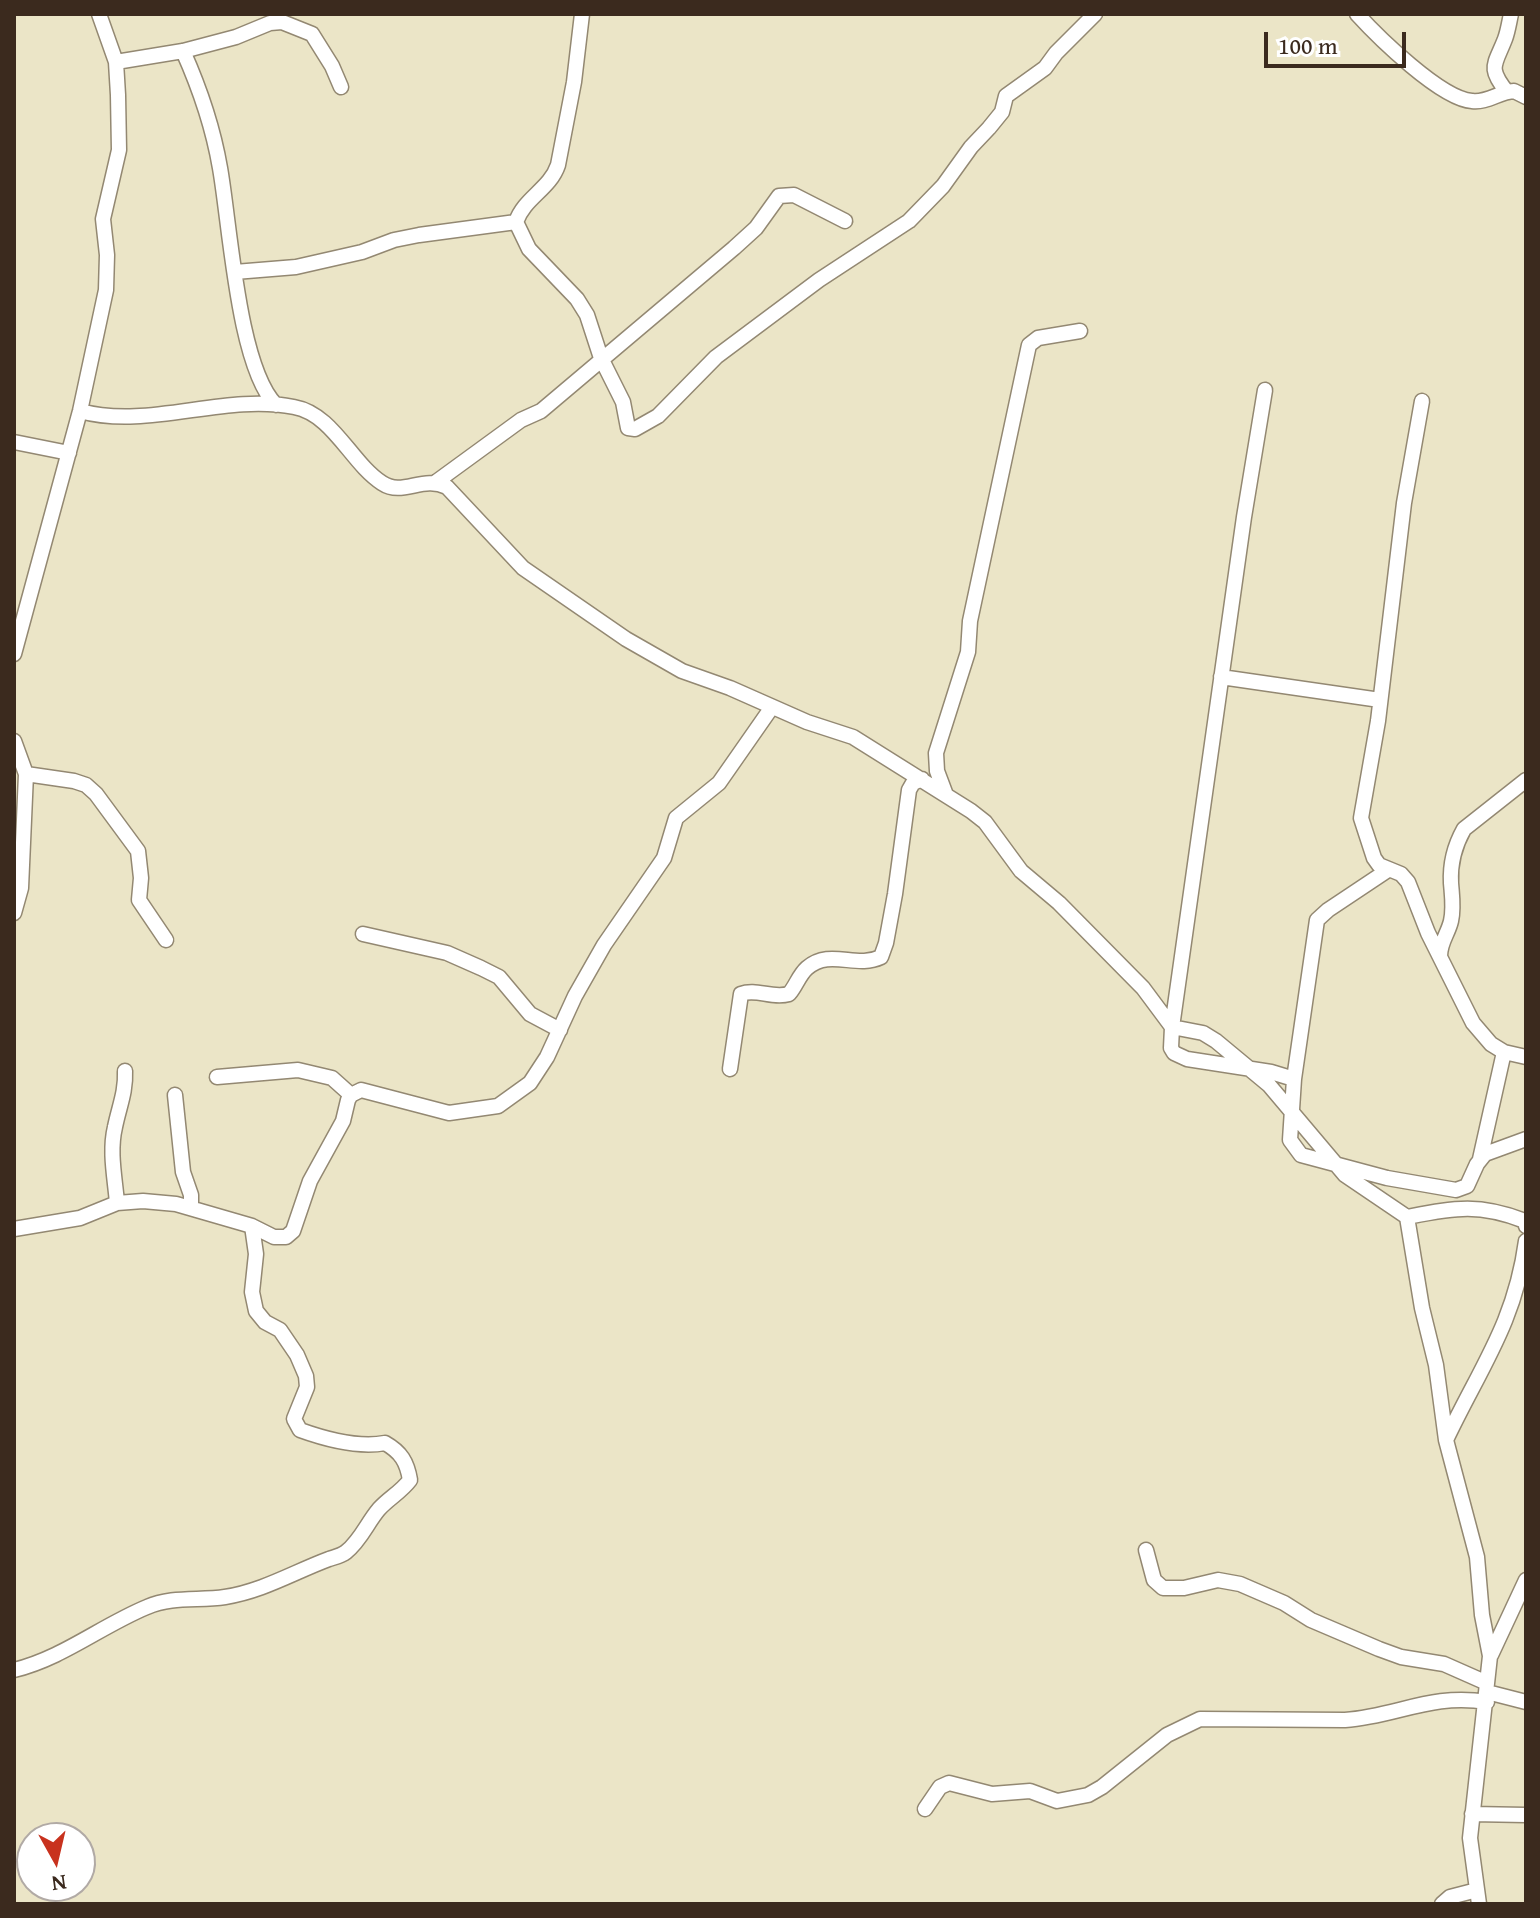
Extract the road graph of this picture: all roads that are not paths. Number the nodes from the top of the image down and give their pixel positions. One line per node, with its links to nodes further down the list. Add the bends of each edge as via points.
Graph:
1 (99, 14): 8 (street)
2 (582, 14): 13 (street, via 558,165)
3 (1095, 14): 16 (street, via 1045,68 1006,96 1002,112 909,221 716,357 658,416 628,428 623,402)
4 (1357, 14): 10 (street, via 1408,64 1457,96 1484,101)
5 (1511, 14): 10 (street, via 1493,66)
6 (294, 20): 7 (street); 9 (street, via 312,34)
7 (183, 51): 8 (street); 14 (street, via 210,122)
8 (116, 62): 20 (street, via 119,150 103,219 106,290)
9 (341, 87)
10 (1507, 92): 11 (street)
11 (1526, 97)
12 (845, 221): 16 (street, via 794,195 779,196 756,228)
13 (516, 222): 14 (street, via 394,240 296,267); 16 (street, via 529,249 587,315)
14 (235, 272): 19 (street, via 257,376)
15 (1080, 331): 32 (street, via 1038,338 1029,345 970,621 968,652 936,753)
16 (601, 358): 23 (street, via 541,411)
17 (1265, 390): 25 (street)
18 (1422, 401): 26 (street)
19 (276, 405): 20 (street, via 126,416); 23 (street, via 314,416 388,486)
20 (80, 411): 22 (street)
21 (14, 442): 22 (street)
22 (69, 453): 24 (street)
23 (436, 482): 27 (street, via 459,498 523,568 587,614 682,671)
24 (14, 654)
25 (1221, 677): 26 (street); 38 (street)
26 (1380, 700): 33 (street, via 1361,818 1374,858)
27 (772, 707): 30 (street, via 853,737); 39 (street, via 719,783 676,818 664,858 604,945)
28 (14, 743): 29 (street)
29 (26, 774): 34 (street, via 21,888); 36 (street, via 74,781 96,794 138,851 139,900)
30 (922, 779): 32 (street); 42 (street, via 909,790 881,957 830,957 805,969 789,994 741,994)
31 (1526, 780): 37 (street, via 1459,837 1451,872 1451,923)
32 (946, 795): 38 (street, via 985,822 1021,871 1143,988)
33 (1388, 870): 37 (street, via 1405,877); 46 (street, via 1317,920)
34 (14, 913)
35 (363, 934): 39 (street, via 447,953 481,968 499,977 530,1014)
36 (166, 940)
37 (1440, 957): 40 (street, via 1473,1023)
38 (1172, 1027): 43 (street, via 1203,1033); 43 (street, via 1171,1048 1180,1057)
39 (560, 1030): 48 (street, via 530,1083 498,1106 449,1113 361,1090)
40 (1504, 1052): 41 (street); 51 (street)
41 (1526, 1057)
42 (730, 1069)
43 (1250, 1069): 46 (street); 49 (street)
44 (125, 1071): 53 (street, via 112,1159)
45 (217, 1077): 48 (street, via 298,1070 332,1078)
46 (1294, 1079): 49 (street)
47 (175, 1095): 54 (street)
48 (351, 1095): 56 (street, via 293,1231 279,1238)
49 (1293, 1112): 52 (street, via 1290,1140 1296,1150)
50 (1526, 1139): 51 (street)
51 (1480, 1159): 52 (street, via 1467,1186 1456,1190)
52 (1340, 1166): 55 (street, via 1345,1175)
53 (117, 1203): 54 (street, via 158,1201); 58 (street, via 80,1218)
54 (191, 1207): 56 (street)
55 (1407, 1217): 57 (street, via 1480,1207 1525,1221); 60 (street)
56 (252, 1226): 64 (street, via 256,1311 280,1330 306,1376 294,1419 300,1430 334,1440 385,1443 397,1450 410,1480 343,1555 282,1581 225,1597 149,1605 69,1649)
57 (1526, 1226)
58 (14, 1229)
59 (1526, 1241): 60 (street, via 1511,1308)
60 (1446, 1440): 63 (street, via 1477,1557)
61 (1146, 1550): 65 (street, via 1154,1580 1163,1588 1218,1580 1240,1584 1379,1649 1444,1664)
62 (1526, 1580): 63 (street)
63 (1490, 1656): 65 (street)
64 (14, 1670)
65 (1487, 1692): 66 (street); 67 (street, via 1367,1718 1200,1719 1167,1735 1088,1795 1057,1801 1030,1791 992,1794 949,1783); 68 (street)
66 (1526, 1702)
67 (925, 1809)
68 (1472, 1814): 69 (street); 70 (street)
69 (1526, 1815)
70 (1478, 1897): 71 (street, via 1450,1897)
71 (1442, 1904)

